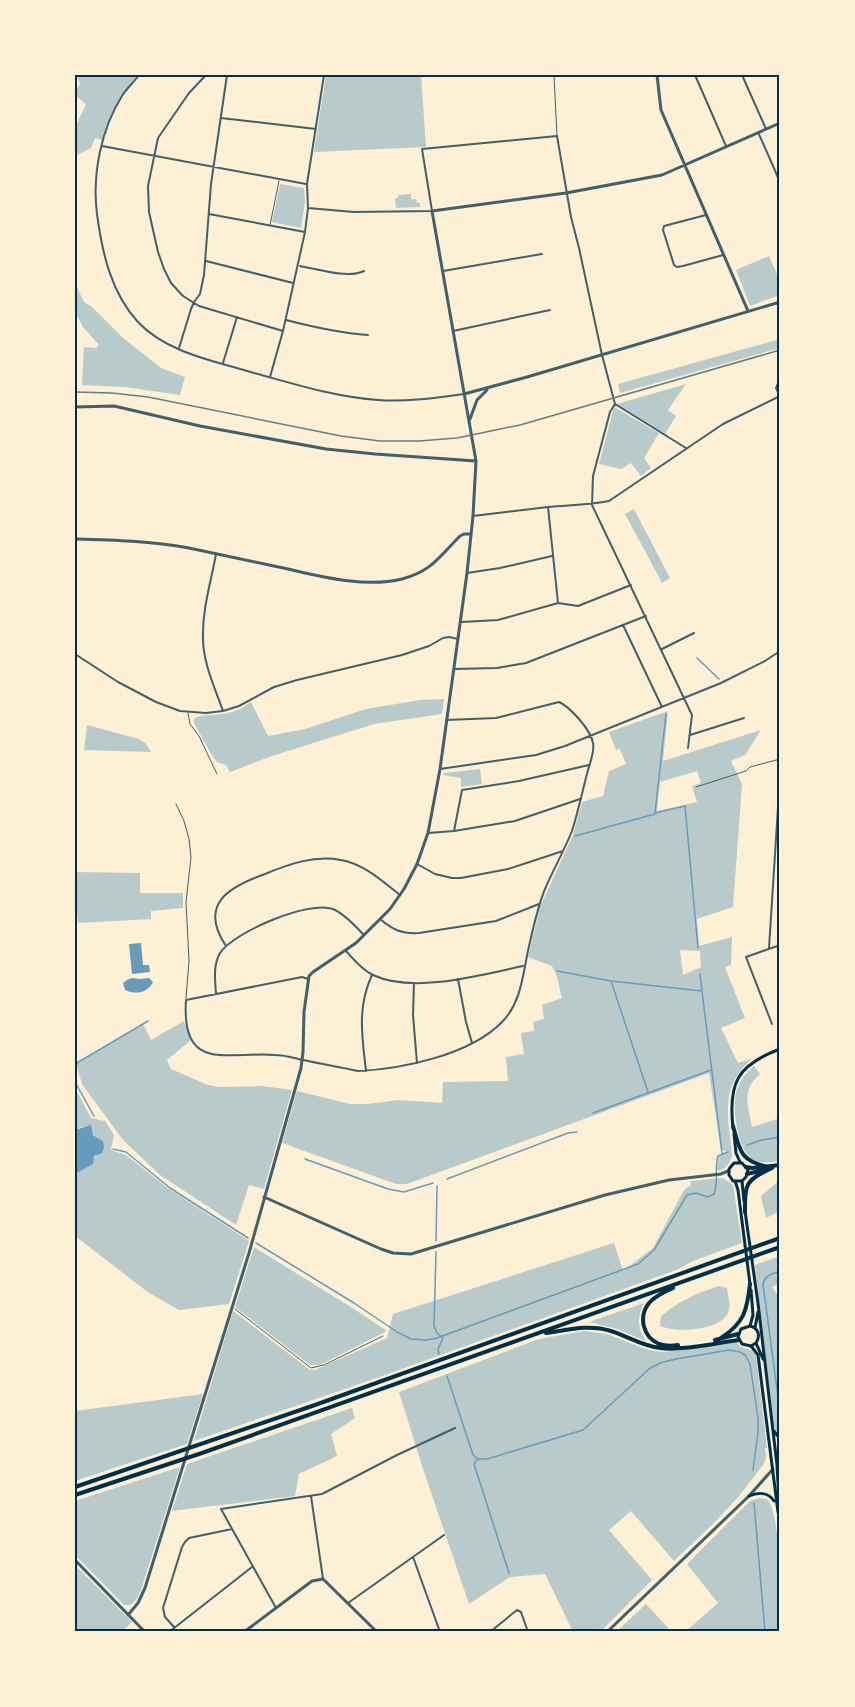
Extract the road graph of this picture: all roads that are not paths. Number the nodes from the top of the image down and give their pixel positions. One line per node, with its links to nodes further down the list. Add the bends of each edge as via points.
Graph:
1 (140, 75): 15 (street, via 123,94)
2 (206, 75): 17 (street, via 160,134)
3 (227, 75): 9 (street)
4 (324, 75): 11 (street)
5 (554, 75): 14 (lane)
6 (657, 75): 18 (street, via 661,110)
7 (694, 75): 16 (street)
8 (742, 75): 12 (street)
9 (220, 118): 11 (street); 19 (street)
10 (780, 123): 12 (street)
11 (316, 129): 22 (street)
12 (766, 129): 13 (street)
13 (759, 132): 16 (street); 21 (street)
14 (557, 136): 23 (street); 25 (street, via 422,149)
15 (102, 146): 17 (street); 46 (street, via 96,206 114,284 139,323)
16 (726, 146): 18 (street)
17 (153, 156): 19 (street); 37 (street, via 148,199 158,252 171,283)
18 (684, 165): 23 (street, via 662,175); 27 (street)
19 (214, 167): 20 (street); 26 (street)
20 (279, 179): 22 (street); 28 (lane)
21 (780, 182)
22 (307, 184): 24 (street)
23 (566, 193): 25 (street); 47 (street)
24 (308, 208): 25 (street); 29 (street)
25 (432, 211): 35 (street)
26 (209, 214): 28 (street); 32 (street)
27 (706, 215): 31 (street); 31 (street, via 664,226 674,265)
28 (270, 225): 29 (street)
29 (305, 232): 33 (street)
30 (542, 254): 35 (street)
31 (723, 255): 40 (street)
32 (206, 261): 36 (street); 37 (street, via 200,294)
33 (298, 265): 34 (street, via 357,275); 36 (street)
34 (364, 271)
35 (442, 271): 44 (street)
36 (294, 284): 42 (street)
37 (194, 302): 41 (street); 46 (street)
38 (780, 302): 40 (street)
39 (550, 310): 44 (street)
40 (748, 311): 47 (street)
41 (237, 317): 43 (street); 48 (street)
42 (286, 320): 43 (street); 45 (street)
43 (283, 331): 49 (street)
44 (453, 331): 52 (street)
45 (368, 335)
46 (179, 349): 48 (street)
47 (602, 355): 51 (street); 54 (street)
48 (223, 364): 49 (street)
49 (270, 377): 52 (street, via 340,396 380,400)
50 (780, 378): 53 (street, via 776,388)
51 (490, 387): 52 (street); 56 (street, via 477,399)
52 (464, 394): 56 (street)
53 (780, 396): 57 (street, via 723,424)
54 (616, 405): 57 (street); 59 (street, via 610,411 593,476)
55 (75, 407): 58 (street, via 114,405 200,426 326,449)
56 (469, 424): 58 (street)
57 (686, 448): 59 (street, via 617,497)
58 (476, 461): 61 (street)
59 (592, 505): 60 (street); 67 (street)
60 (548, 507): 61 (street); 65 (street)
61 (473, 516): 62 (street)
62 (471, 534): 64 (street, via 460,536 422,571 384,582 330,578); 66 (street)
63 (75, 539): 64 (street, via 149,542)
64 (216, 554): 80 (street, via 202,638)
65 (552, 556): 66 (street); 68 (street)
66 (467, 573): 70 (street)
67 (631, 585): 68 (street, via 578,606); 69 (street)
68 (558, 603): 70 (street, via 498,620)
69 (646, 616): 71 (street); 74 (street)
70 (460, 622): 73 (street)
71 (623, 625): 77 (street, via 526,663); 79 (street)
72 (694, 633): 74 (street)
73 (458, 639): 77 (street); 80 (street, via 443,638 402,655 274,687)
74 (662, 649): 78 (street)
75 (780, 651): 78 (street, via 747,672)
76 (75, 654): 81 (street, via 146,696)
77 (454, 669): 83 (street)
78 (685, 698): 79 (street); 84 (street, via 692,715)
79 (663, 708): 85 (street)
80 (224, 711): 81 (street)
81 (188, 713): 90 (lane, via 190,724)
82 (744, 718): 84 (street)
83 (446, 720): 85 (street, via 496,718 558,702 566,705); 89 (street)
84 (690, 735): 86 (street)
85 (591, 736): 88 (street, via 594,745); 89 (street, via 537,754)
86 (688, 748)
87 (780, 759): 92 (lane)
88 (589, 765): 94 (street); 96 (street, via 462,790)
89 (440, 768): 97 (street)
90 (218, 774)
91 (780, 776): 93 (street)
92 (696, 787)
93 (779, 788): 106 (street)
94 (581, 799): 96 (street, via 515,821); 98 (street)
95 (176, 804): 114 (lane, via 184,821 191,857 186,902)
96 (454, 831): 97 (street)
97 (428, 833): 99 (street)
98 (563, 851): 99 (street, via 508,869 460,878 435,874); 101 (street)
99 (417, 864): 100 (street)
100 (400, 895): 102 (street); 105 (street, via 375,875 343,860 312,859 285,866 236,886 222,897 216,925)
101 (539, 904): 102 (street, via 496,921 419,933 398,932); 108 (street)
102 (380, 919): 103 (street)
103 (364, 935): 105 (street, via 342,914 320,906 247,931); 107 (street)
104 (780, 945): 106 (street)
105 (226, 946): 113 (street, via 215,971)
106 (769, 948): 115 (street, via 746,957)
107 (346, 951): 109 (street); 110 (street)
108 (524, 965): 111 (street); 116 (street, via 511,1012 501,1024)
109 (372, 975): 112 (street); 120 (street, via 362,1001)
110 (308, 979): 113 (street); 118 (street)
111 (458, 979): 112 (street); 116 (street)
112 (414, 983): 119 (street)
113 (216, 994): 114 (street)
114 (186, 1000): 118 (street, via 191,1037 212,1056 276,1055)
115 (772, 1024)
116 (472, 1043): 119 (street)
117 (780, 1049): 121 (main road, via 760,1057 741,1074 731,1100)
118 (302, 1060): 120 (street); 132 (street)
119 (417, 1063): 120 (street)
120 (366, 1071)
121 (733, 1126): 122 (main road); 127 (highway, via 744,1156)
122 (736, 1153): 123 (main road); 124 (main road)
123 (740, 1162): 124 (main road); 126 (main road)
124 (734, 1163): 128 (main road)
125 (780, 1166): 127 (highway)
126 (746, 1167): 127 (highway); 129 (main road)
127 (770, 1167): 129 (highway); 133 (highway, via 750,1182)
128 (728, 1173): 130 (main road); 132 (street, via 660,1182 605,1195 402,1255)
129 (747, 1174): 131 (main road)
130 (735, 1181): 131 (main road); 137 (main road)
131 (742, 1181): 133 (main road)
132 (264, 1197): 139 (street)
133 (745, 1212): 138 (main road)
134 (780, 1238): 154 (highway)
135 (780, 1247): 136 (highway)
136 (690, 1279): 142 (highway); 145 (highway, via 650,1301 643,1314 645,1331 652,1340 667,1346)
137 (750, 1284): 140 (main road); 145 (highway, via 744,1316)
138 (758, 1303): 141 (main road); 148 (main road)
139 (232, 1307): 143 (lane, via 311,1368); 168 (street, via 142,1596)
140 (750, 1326): 141 (main road); 144 (main road, via 744,1327)
141 (755, 1328): 146 (main road, via 759,1335)
142 (536, 1334): 144 (highway, via 600,1329 661,1349); 155 (highway)
143 (383, 1336)
144 (739, 1337): 145 (highway); 147 (main road, via 745,1346)
145 (718, 1340)
146 (756, 1343): 147 (main road); 148 (main road)
147 (751, 1346): 153 (main road, via 758,1355)
148 (766, 1366): 149 (main road)
149 (773, 1427): 151 (main road); 152 (main road)
150 (455, 1428): 156 (street)
151 (780, 1439)
152 (779, 1464): 153 (street); 159 (main road)
153 (772, 1470): 157 (street); 158 (main road)
154 (75, 1487)
155 (75, 1495)
156 (311, 1496): 160 (street, via 221,1509); 165 (street)
157 (749, 1496): 158 (main road, via 767,1494); 177 (street)
158 (776, 1506): 159 (main road)
159 (780, 1520)
160 (232, 1529): 164 (street); 169 (street, via 189,1538 182,1547 164,1608 165,1617)
161 (444, 1535): 162 (street)
162 (413, 1557): 166 (street); 174 (street)
163 (75, 1560): 168 (street)
164 (253, 1567): 167 (street); 169 (street)
165 (323, 1579): 166 (street); 167 (street, via 312,1581)
166 (348, 1603): 173 (street)
167 (276, 1608): 172 (street)
168 (128, 1615): 170 (street)
169 (174, 1627): 171 (street)
170 (145, 1632)
171 (169, 1632)
172 (244, 1632)
173 (378, 1632)
174 (440, 1632)
175 (490, 1632): 176 (street, via 517,1610)
176 (528, 1632)
177 (607, 1632)

